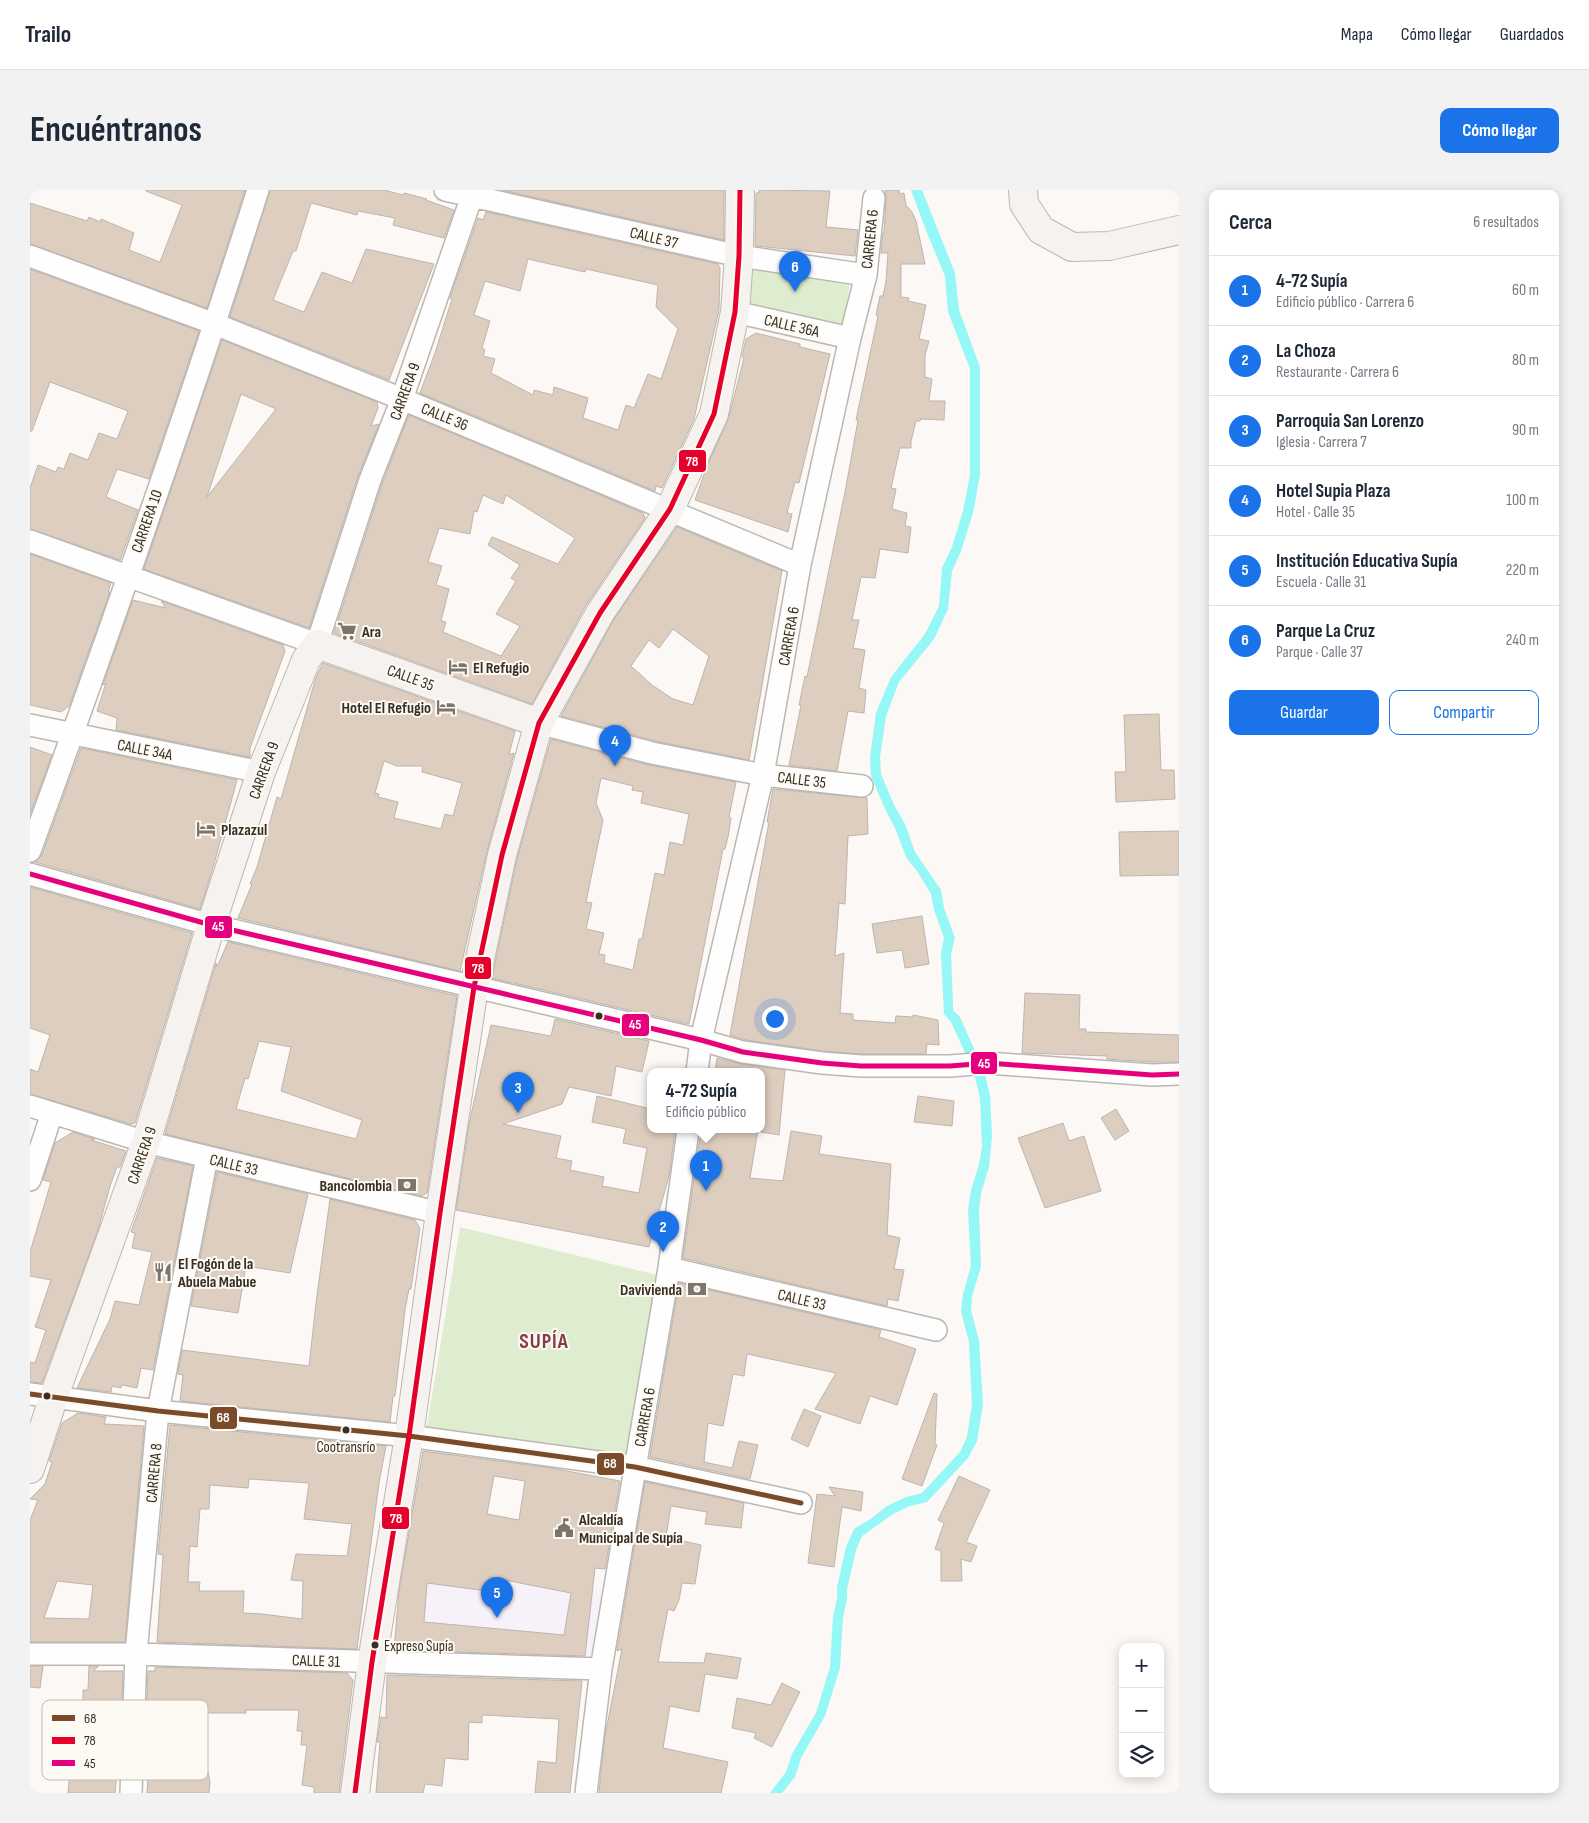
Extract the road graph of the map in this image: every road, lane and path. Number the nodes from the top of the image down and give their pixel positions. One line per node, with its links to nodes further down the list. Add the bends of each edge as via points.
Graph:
1 (258, 190): 12 (street, CARRERA 10)
2 (445, 190): 5 (street, CALLE 37)
3 (740, 190): 9 (main road)
4 (1022, 190): 7 (main road, via 1024,204 1041,230 1072,247 1109,246)
5 (473, 193): 9 (street, CALLE 37); 14 (street, CARRERA 9)
6 (874, 198): 10 (street, CARRERA 6)
7 (1179, 230)
8 (30, 256): 12 (street, CALLE 36)
9 (739, 256): 10 (street, CALLE 37); 11 (main road)
10 (866, 275): 13 (street, CARRERA 6)
11 (734, 312): 13 (street, CALLE 36A); 15 (main road, via 714,414)
12 (215, 324): 14 (street, CALLE 36); 18 (street, CARRERA 10)
13 (850, 338): 17 (street, CARRERA 6)
14 (402, 399): 15 (street, CALLE 36); 19 (street, CARRERA 9, via 370,480)
15 (670, 509): 17 (street, CALLE 36); 20 (main road, via 600,613)
16 (30, 542): 18 (street, CALLE 35)
17 (800, 565): 24 (street, CARRERA 6)
18 (127, 576): 19 (street, CALLE 35); 22 (street, CARRERA 10)
19 (317, 644): 20 (main road, CALLE 35); 23 (main road, CARRERA 9, via 306,660)
20 (539, 723): 24 (street, CALLE 35, via 652,753); 29 (main road, via 502,854)
21 (30, 725): 22 (street, CALLE 34A)
22 (72, 735): 23 (street, CALLE 34A); 26 (street, CARRERA 10)
23 (261, 772): 28 (main road, CARRERA 9)
24 (763, 775): 25 (street, CALLE 35); 30 (street, CARRERA 6)
25 (862, 786)
26 (30, 851)
27 (30, 874): 28 (street)
28 (211, 925): 29 (street); 36 (main road, CARRERA 9)
29 (474, 987): 30 (street); 39 (main road)
30 (701, 1040): 31 (street, CARRERA 6); 32 (street, via 743,1052 862,1066 950,1066 988,1062 1152,1075)
31 (698, 1068)
32 (1179, 1074)
33 (30, 1106): 34 (street, CALLE 33)
34 (52, 1113): 36 (street, CALLE 33); 38 (street)
35 (688, 1133): 40 (street, CARRERA 6)
36 (146, 1142): 37 (street, CALLE 33); 42 (main road, CARRERA 9)
37 (207, 1157): 39 (street, CALLE 33); 43 (street, CARRERA 8)
38 (30, 1180)
39 (440, 1213): 44 (main road)
40 (669, 1268): 41 (street, CALLE 33); 45 (street, CARRERA 6)
41 (936, 1330)
42 (42, 1395): 43 (street); 46 (main road, CARRERA 9)
43 (158, 1411): 44 (street); 49 (street, CARRERA 8)
44 (409, 1436): 45 (street); 50 (main road)
45 (635, 1467): 47 (street); 51 (street, CARRERA 6)
46 (30, 1469)
47 (801, 1503)
48 (30, 1654): 49 (street, CALLE 31)
49 (136, 1654): 50 (street, CALLE 31); 52 (street, CARRERA 8)
50 (372, 1662): 51 (street, CALLE 31); 55 (main road)
51 (602, 1669): 56 (street, CARRERA 6)
52 (134, 1700)
53 (131, 1780): 54 (street, CARRERA 8)
54 (131, 1793)
55 (355, 1793)
56 (586, 1793)

